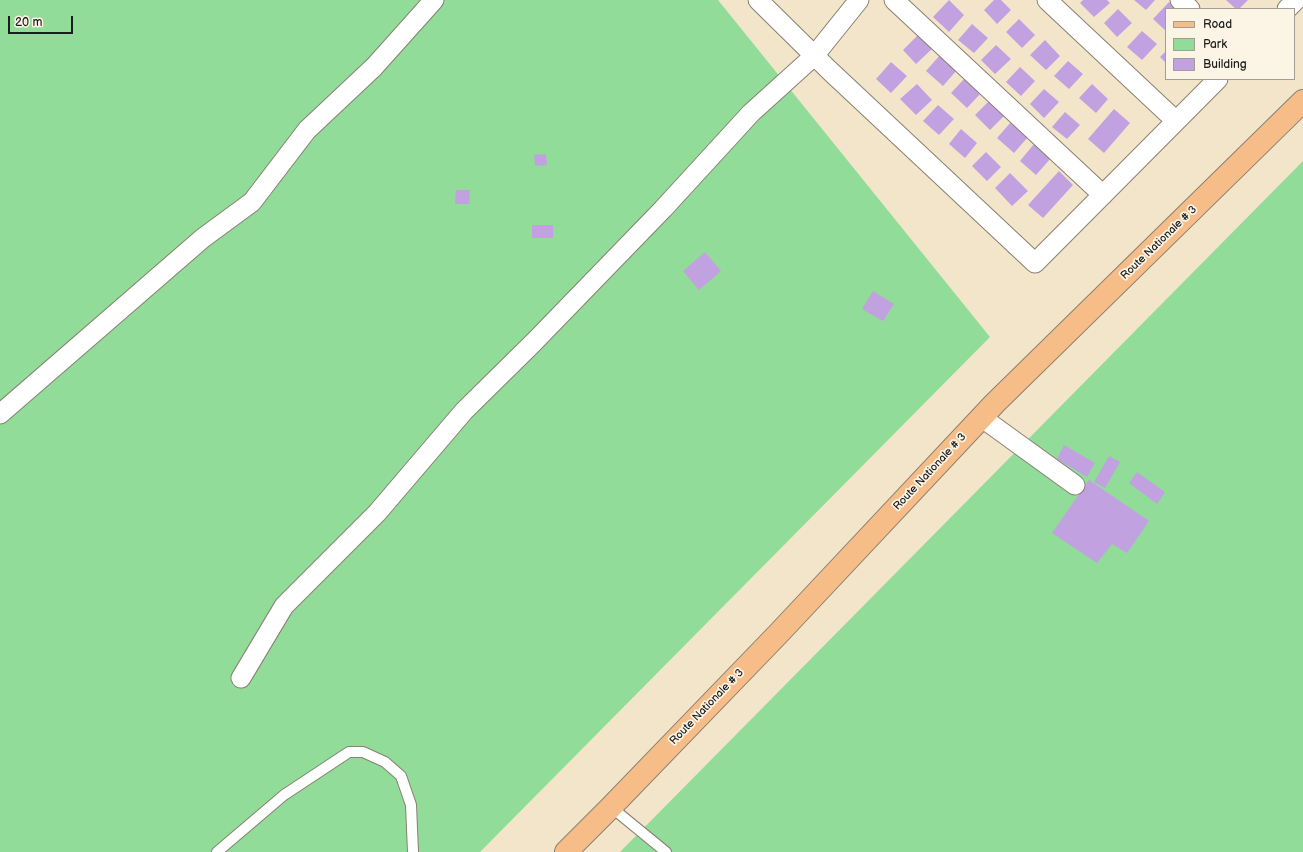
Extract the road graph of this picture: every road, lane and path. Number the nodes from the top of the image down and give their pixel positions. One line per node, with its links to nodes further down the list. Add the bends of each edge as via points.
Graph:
1 (434, 0): 15 (street, via 374,67 307,130 252,202 203,238)
2 (758, 0): 10 (street)
3 (858, 0): 10 (street)
4 (894, 0): 14 (street)
5 (1047, 0): 13 (street)
6 (1180, 0): 8 (street)
7 (1296, 0): 9 (street)
8 (1189, 8)
9 (1288, 8)
10 (814, 56): 14 (street, via 1035,263); 18 (street, via 751,113 663,209 464,411 377,513 284,606)
11 (1217, 80): 13 (street)
12 (1303, 101): 16 (main road, Route Nationale # 3)
13 (1176, 121): 14 (street)
14 (1103, 195)
15 (0, 414)
16 (981, 417): 17 (street); 19 (main road, Route Nationale # 3, via 779,633)
17 (1075, 486)
18 (242, 678)
19 (611, 807): 22 (main road, Route Nationale # 3); 23 (lane)
20 (217, 852): 21 (lane, via 284,795 349,752 363,752 384,762 401,776 411,805)
21 (413, 852)
22 (566, 852)
23 (666, 852)

